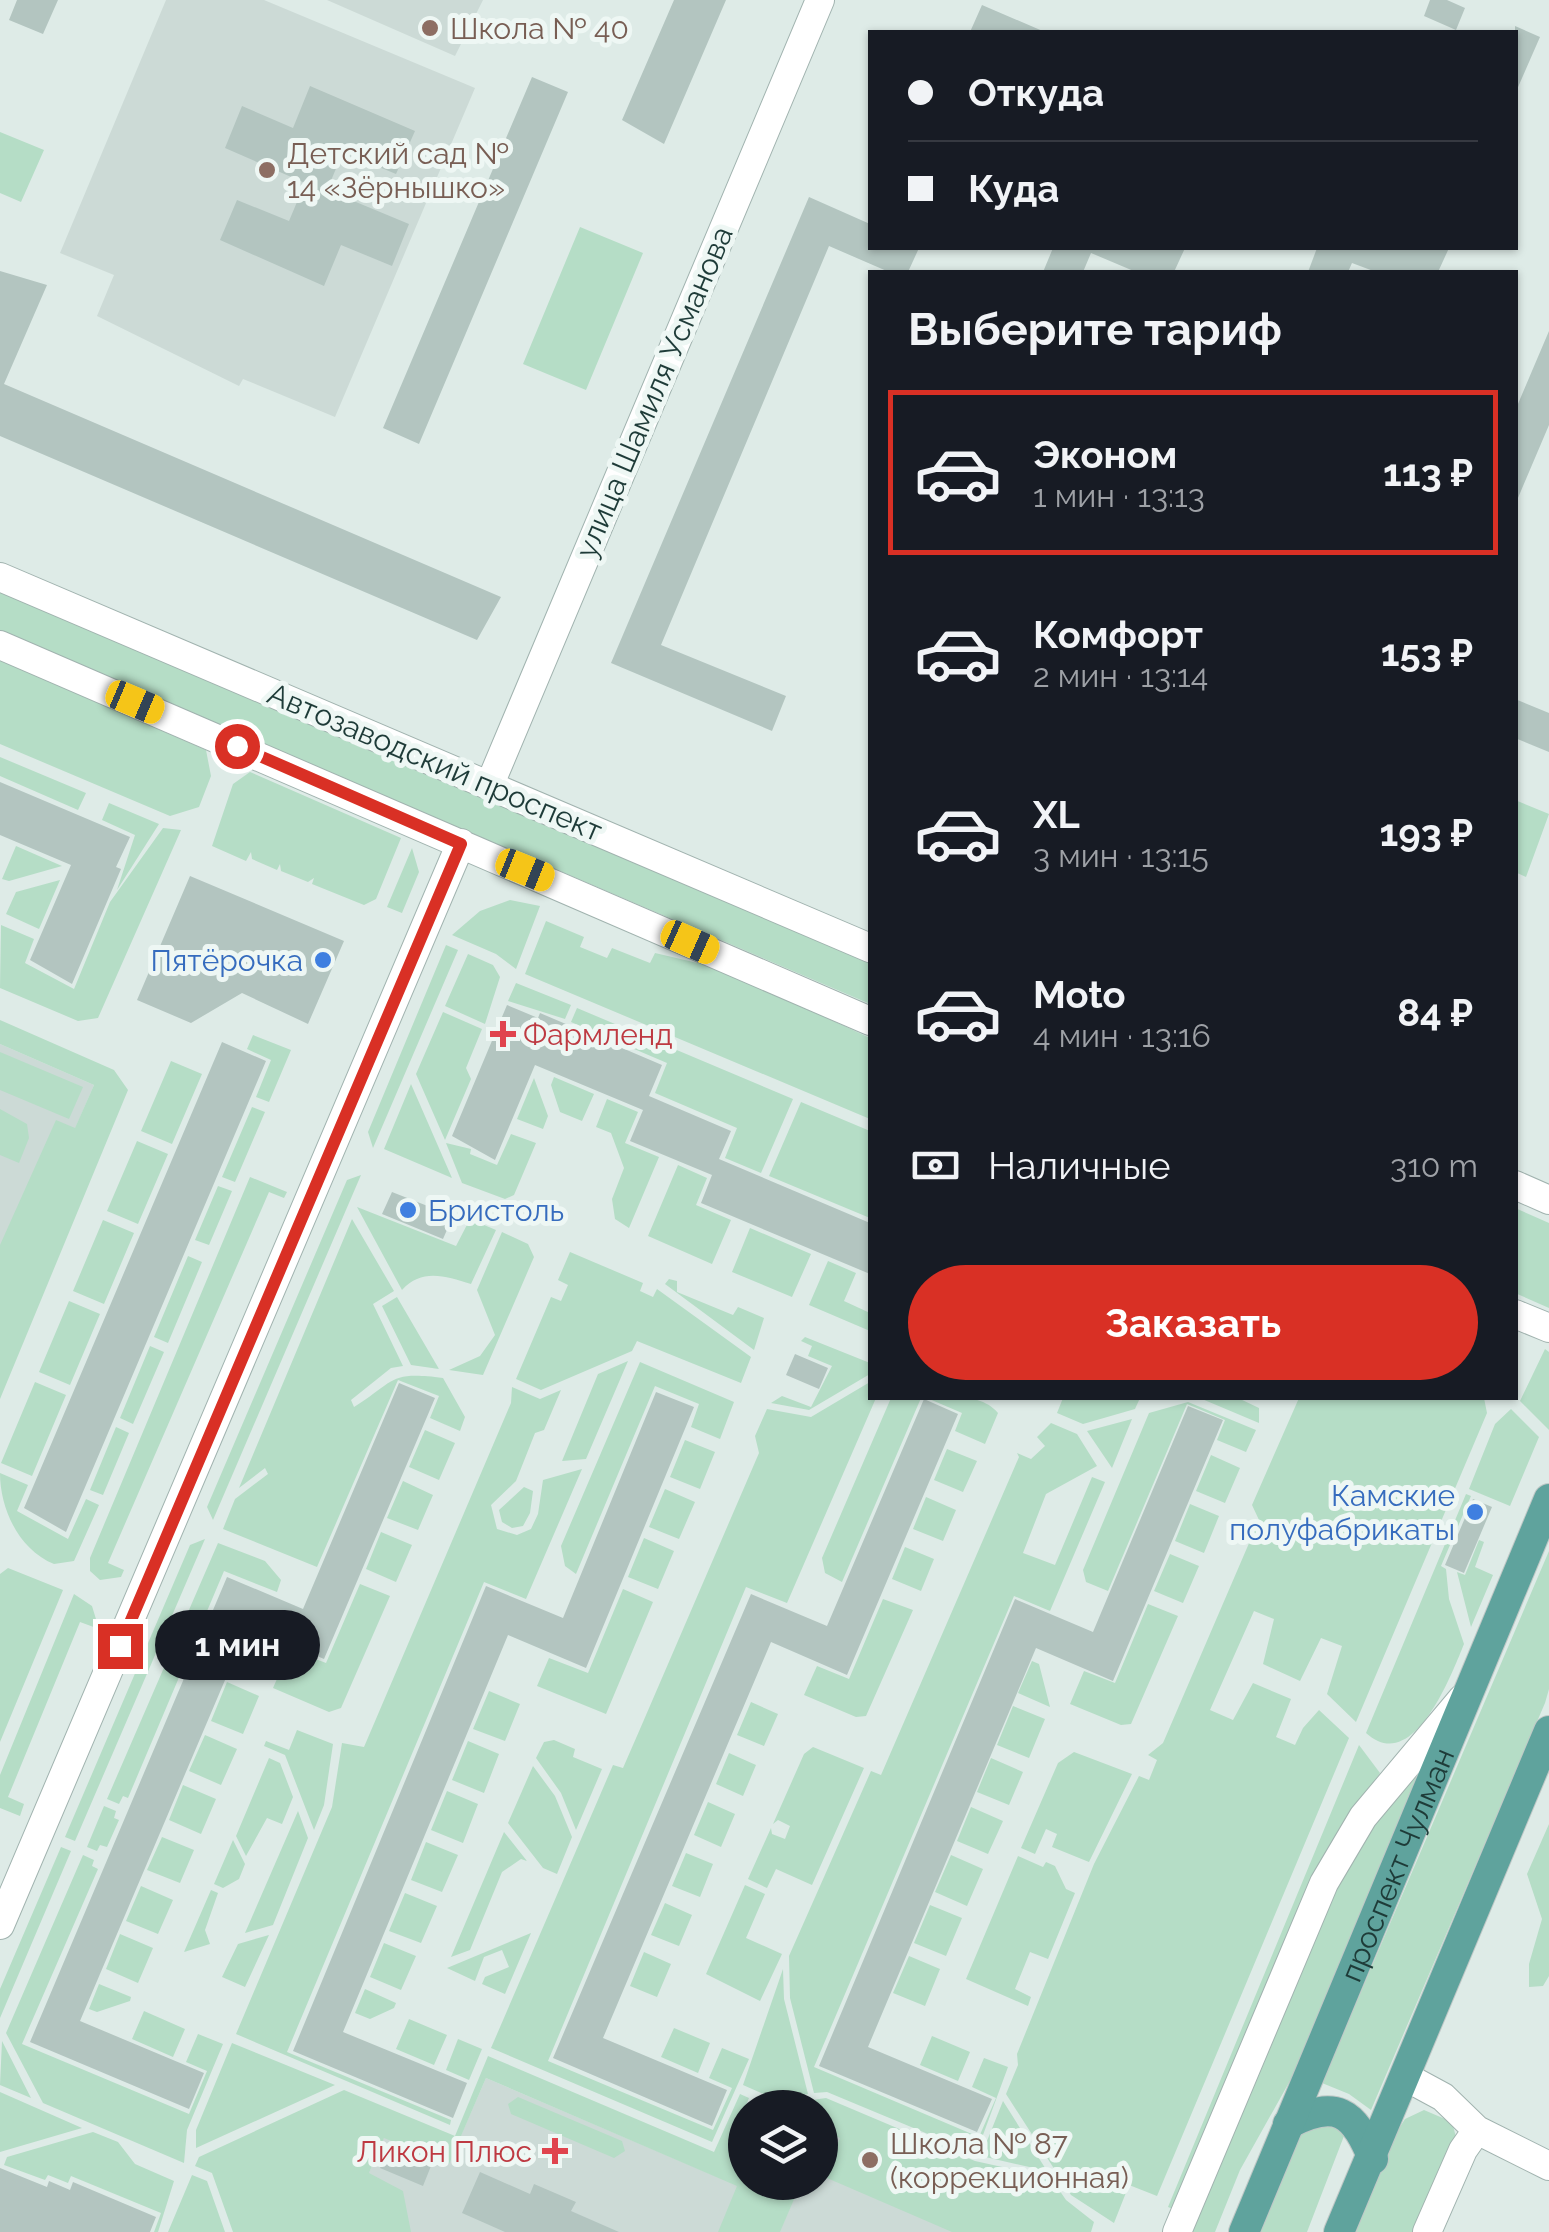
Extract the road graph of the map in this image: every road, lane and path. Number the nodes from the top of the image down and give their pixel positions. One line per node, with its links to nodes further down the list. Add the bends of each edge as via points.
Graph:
1 (820, 0): 4 (street, улица Шамиля Усманова)
2 (0, 577): 4 (street, Автозаводский проспект)
3 (0, 644): 5 (street, Автозаводский проспект)
4 (490, 784): 6 (street, Автозаводский проспект)
5 (461, 844): 7 (street, Автозаводский проспект); 15 (street)
6 (868, 947)
7 (868, 1021)
8 (1518, 1186): 9 (street)
9 (1549, 1200)
10 (1518, 1315): 11 (street)
11 (1549, 1328)
12 (1549, 1498): 13 (main road, проспект Чулман)
13 (1473, 1686): 17 (main road, проспект Чулман); 21 (street, via 1363,1818 1324,1883)
14 (1549, 1731): 16 (main road)
15 (0, 1925)
16 (1406, 2077): 18 (street, via 1442,2096); 19 (main road)
17 (1288, 2124): 19 (main road, via 1312,2111 1336,2111 1353,2120); 22 (main road, проспект Чулман)
18 (1477, 2130): 20 (street); 24 (street)
19 (1372, 2159): 23 (main road)
20 (1549, 2166)
21 (1176, 2232)
22 (1244, 2232)
23 (1339, 2232)
24 (1426, 2232)

